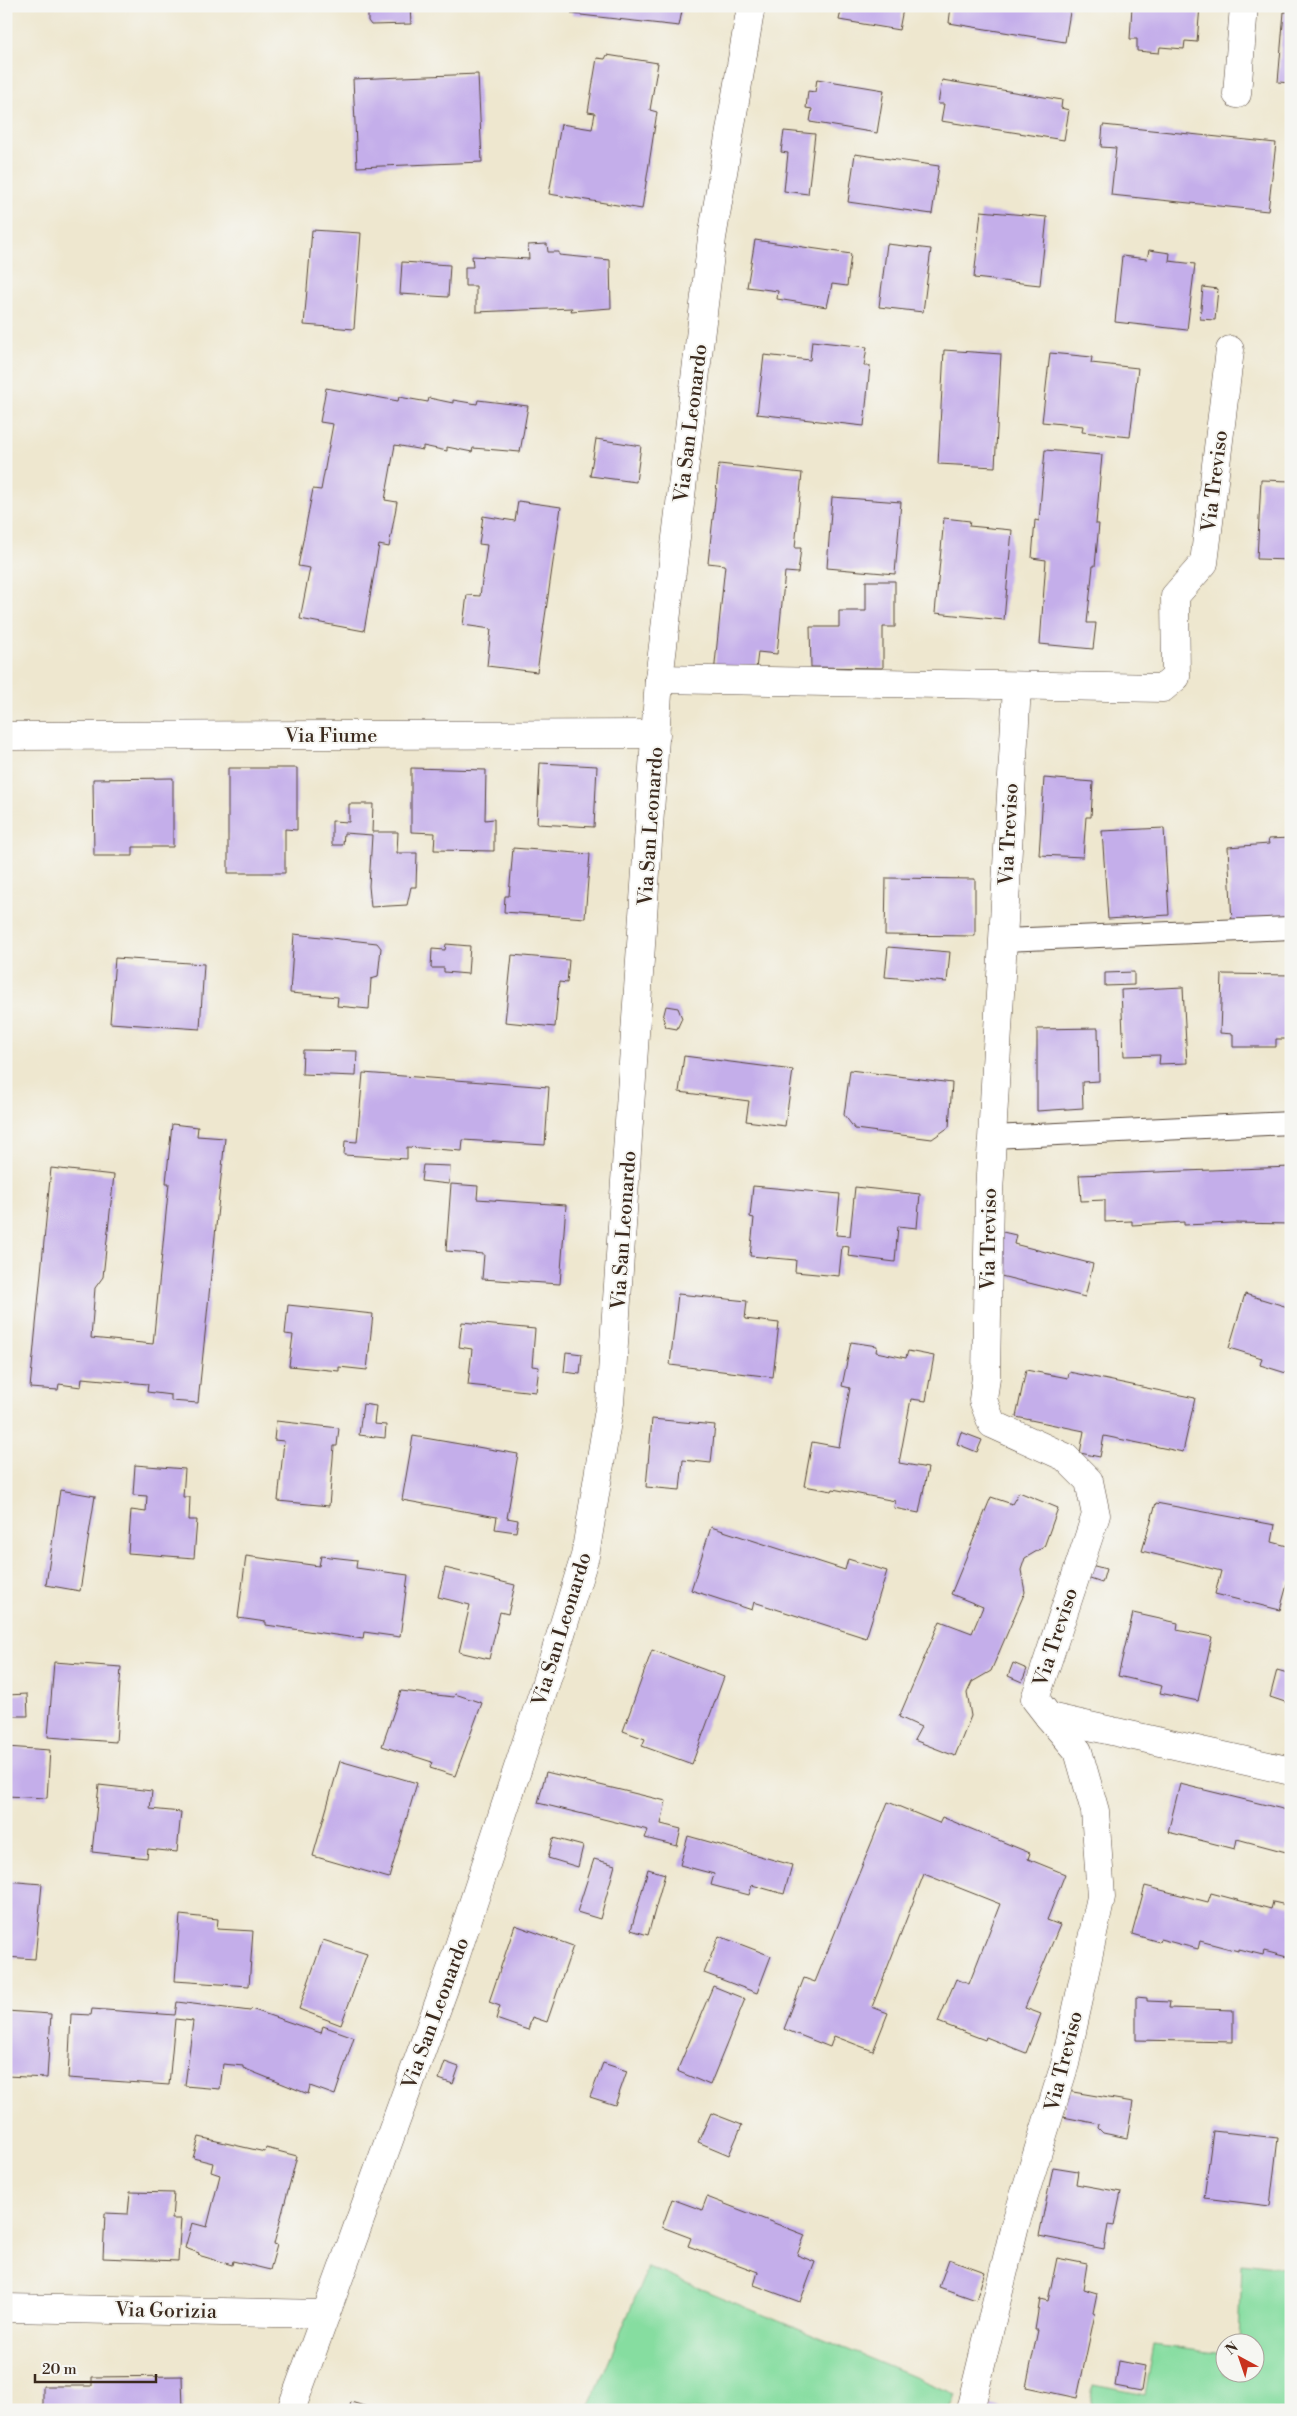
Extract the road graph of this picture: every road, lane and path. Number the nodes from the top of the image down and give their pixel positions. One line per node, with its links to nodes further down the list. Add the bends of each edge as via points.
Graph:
1 (751, 6): 5 (street, Via San Leonardo, via 712,238)
2 (1244, 6): 3 (street)
3 (1237, 94)
4 (1230, 350): 6 (street, Via Treviso, via 1204,563 1175,596 1176,677 1163,688)
5 (659, 680): 6 (street, Via Treviso); 7 (street, Via San Leonardo)
6 (1017, 686): 10 (street, Via Treviso)
7 (656, 734): 8 (street, Via Fiume); 16 (street, Via San Leonardo, via 610,1403 585,1556 453,1964)
8 (6, 736)
9 (1291, 928): 10 (lane)
10 (1002, 940): 12 (street, Via Treviso)
11 (1291, 1123): 12 (lane)
12 (992, 1137): 13 (street, Via Treviso, via 983,1400 992,1424 1065,1457 1089,1480 1096,1515 1035,1699)
13 (1049, 1717): 14 (street, Via Treviso); 18 (street, Via Treviso, via 1078,1751 1095,1811 1101,1897 1065,2064 1015,2225)
14 (1291, 1771)
15 (6, 2308): 16 (street, Via Gorizia)
16 (326, 2314): 17 (street, Via San Leonardo)
17 (291, 2410)
18 (970, 2410)

